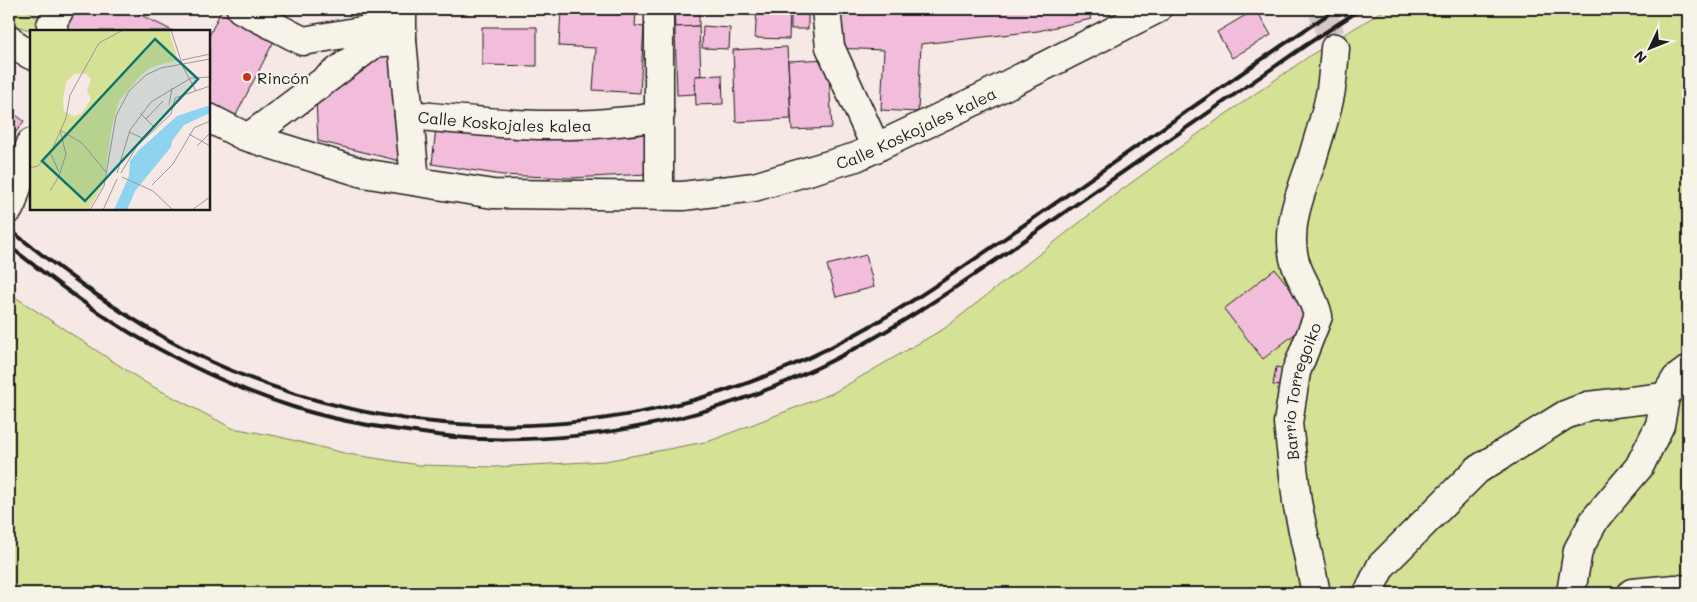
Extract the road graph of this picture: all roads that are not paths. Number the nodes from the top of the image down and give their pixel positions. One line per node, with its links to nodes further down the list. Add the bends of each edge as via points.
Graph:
1 (60, 9): 8 (street, via 51,25)
2 (241, 9): 11 (street)
3 (397, 9): 11 (street, via 372,29)
4 (402, 9): 10 (street, Calle Koskojales kalea)
5 (658, 9): 16 (street)
6 (826, 9): 20 (street, via 830,47)
7 (1157, 9): 20 (street, Calle Koskojales kalea, via 979,100)
8 (54, 30)
9 (9, 40): 13 (street)
10 (402, 40): 14 (street, via 375,43); 15 (street, Calle Koskojales kalea)
11 (303, 41): 14 (street, via 327,57 331,66)
12 (1336, 48): 27 (street, Barrio Torregoiko, via 1331,91 1298,196 1293,232 1293,253 1299,274 1318,316 1296,372 1288,423 1297,502)
13 (30, 54)
14 (328, 78): 18 (street)
15 (409, 115): 16 (street, Calle Koskojales kalea, via 507,124 586,125); 21 (street, Calle Koskojales kalea)
16 (660, 115): 22 (street)
17 (210, 118): 18 (street, Calle Koskojales kalea)
18 (249, 138): 21 (street, Calle Koskojales kalea, via 363,173)
19 (30, 146): 23 (street)
20 (876, 148): 22 (street, Calle Koskojales kalea, via 754,187)
21 (415, 181): 22 (street, Calle Koskojales kalea, via 493,194)
22 (659, 196)
23 (9, 210)
24 (1688, 370): 25 (street, via 1676,379)
25 (1665, 397): 28 (street, via 1588,406 1565,415 1477,470 1381,566); 29 (street, via 1660,425 1638,467 1595,519 1578,550)
26 (1688, 590): 30 (street)
27 (1316, 593)
28 (1368, 593)
29 (1571, 593)
30 (1632, 593)

